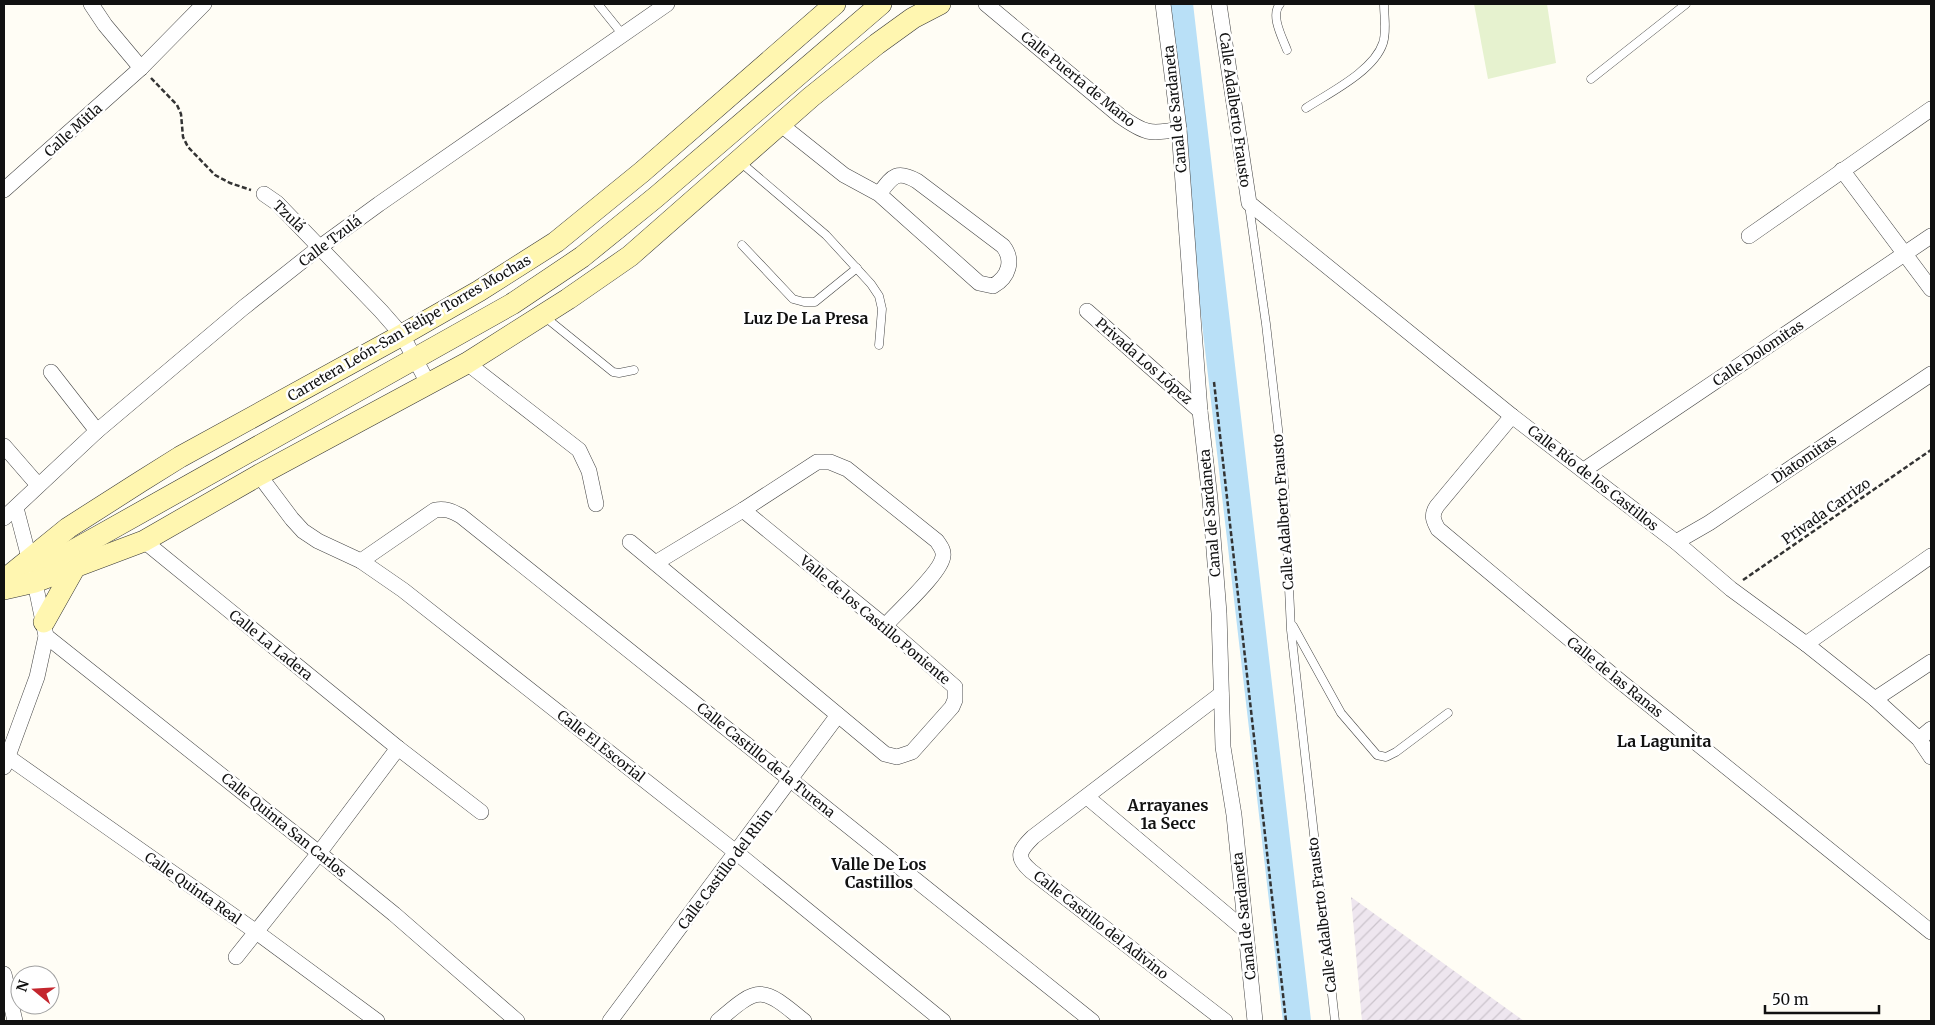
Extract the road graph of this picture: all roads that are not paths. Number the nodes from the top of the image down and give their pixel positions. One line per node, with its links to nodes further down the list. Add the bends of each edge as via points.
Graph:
1 (91, 4): 16 (street, via 105,26)
2 (204, 4): 16 (street, Calle Mitla)
3 (598, 4): 14 (lane)
4 (667, 4): 14 (street, Calle Tzulá)
5 (835, 4): 30 (main road, Carretera León-San Felipe Torres Mochas, via 642,172)
6 (881, 4): 40 (main road, via 582,257 512,304)
7 (940, 4): 20 (main road, via 913,18 877,44)
8 (986, 4): 21 (street, Calle Puerta de Mano, via 1133,125 1146,132)
9 (1163, 4): 21 (street, Canal de Sardaneta)
10 (1219, 4): 27 (street, Calle Adalberto Frausto)
11 (1280, 4): 15 (lane, via 1275,15)
12 (1384, 4): 18 (lane, via 1384,42 1372,61)
13 (1686, 4): 17 (lane)
14 (623, 35): 32 (street, Calle Tzulá)
15 (1287, 50)
16 (141, 68): 24 (street, Calle Mitla)
17 (1591, 79)
18 (1306, 108)
19 (1931, 109): 23 (street)
20 (780, 124): 22 (main road); 26 (street, via 844,175)
21 (1179, 129): 46 (street, Canal de Sardaneta)
22 (739, 161): 34 (lane, via 826,234); 37 (main road, via 630,256)
23 (1842, 170): 28 (street); 33 (street)
24 (4, 190)
25 (264, 194): 32 (street, Tzulá)
26 (879, 194): 26 (street, via 979,283 993,286 1000,282 1009,266 1009,257 1003,246 917,181 903,174 896,175)
27 (1249, 203): 47 (street, Calle Río de los Castillos); 67 (lane, Calle Adalberto Frausto, via 1284,481)
28 (1749, 236)
29 (1931, 236): 33 (street, Calle Dolomitas)
30 (556, 242): 38 (main road, Carretera León-San Felipe Torres Mochas); 40 (main road, via 526,273 426,336)
31 (742, 245): 34 (lane, via 794,299 804,302 815,302)
32 (320, 247): 38 (street, Tzulá); 48 (street, Calle Tzulá)
33 (1905, 254): 35 (street); 50 (street, Calle Dolomitas)
34 (857, 268): 39 (lane, via 879,296 882,310)
35 (1931, 289)
36 (1087, 311): 46 (street, Privada Los López)
37 (543, 315): 41 (main road); 42 (lane, via 613,372)
38 (402, 335): 40 (street, Tzulá); 64 (main road, Carretera León-San Felipe Torres Mochas, via 180,457 99,507)
39 (879, 345)
40 (414, 360): 45 (street, Tzulá); 64 (main road)
41 (467, 364): 45 (main road); 53 (street, via 579,450 590,471)
42 (634, 370)
43 (51, 372): 48 (street)
44 (1931, 374): 59 (street, Diatomitas)
45 (429, 385): 51 (main road)
46 (1200, 411): 72 (street, Canal de Sardaneta, via 1218,603)
47 (1512, 416): 50 (street, Calle Río de los Castillos); 88 (street, Calle de las Ranas, via 1437,506 1433,520 1438,529 1621,682)
48 (97, 431): 52 (street, Calle Tzulá)
49 (4, 446): 52 (street)
50 (1584, 470): 59 (street, Calle Río de los Castillos)
51 (259, 475): 57 (main road); 61 (street, Calle El Escorial, via 303,531)
52 (38, 485): 54 (street, Calle Tzulá)
53 (596, 504)
54 (16, 508): 56 (street, Calle Tzulá); 64 (street)
55 (743, 510): 62 (street); 68 (street, Valle de los Castillo Poniente); 68 (street, via 817,462 824,461 855,475 937,541 944,555 938,570)
56 (4, 518)
57 (144, 541): 63 (main road); 78 (street, Calle La Ladera)
58 (630, 542): 62 (street, Valle de los Castillo Poniente)
59 (1676, 542): 70 (street, Calle Río de los Castillos, via 1731,589)
60 (1931, 556): 70 (street)
61 (361, 561): 81 (street, Calle Castillo de la Turena, via 435,510 451,510); 85 (street, Calle El Escorial, via 403,590)
62 (657, 562): 75 (street, Valle de los Castillo Poniente)
63 (75, 568): 64 (main road); 69 (main road)
64 (32, 571): 65 (main road, Carretera León-San Felipe Torres Mochas); 66 (main road, Carretera León-San Felipe Torres Mochas); 69 (street)
65 (4, 580)
66 (4, 588)
67 (1290, 622): 74 (lane, via 1341,713 1378,755 1386,757 1396,752); 101 (lane, Calle Adalberto Frausto)
68 (885, 626): 75 (street, Valle de los Castillo Poniente, via 951,683 956,694 952,707 918,748 897,757 885,754)
69 (45, 629): 80 (street, via 37,677); 84 (street, Calle Quinta San Carlos)
70 (1806, 644): 73 (street, Calle Río de los Castillos)
71 (1931, 662): 73 (street)
72 (1221, 694): 82 (street, Calle Castillo del Adivino); 86 (street, Canal de Sardaneta)
73 (1875, 700): 77 (street, Calle Río de los Castillos)
74 (1448, 713)
75 (838, 715): 81 (street, Calle Castillo del Rhin)
76 (1931, 729): 77 (street)
77 (1919, 739): 79 (street, Calle Río de los Castillos)
78 (398, 748): 83 (street, Calle La Ladera); 84 (street)
79 (1931, 757)
80 (6, 762): 87 (street, Calle Quinta Real)
81 (790, 780): 85 (street, Calle Castillo del Rhin); 98 (street, Calle Castillo de la Turena)
82 (1087, 797): 86 (street); 99 (street, Calle Castillo del Adivino, via 1027,842 1020,857 1023,864)
83 (481, 812)
84 (320, 852): 87 (street); 93 (street, Calle Quinta San Carlos)
85 (737, 853): 94 (street, Calle Castillo del Rhin); 97 (street, Calle El Escorial)
86 (1245, 930): 100 (street, Canal de Sardaneta)
87 (256, 931): 89 (street); 92 (street, Calle Quinta Real)
88 (1931, 932)
89 (236, 957)
90 (4, 974): 91 (street)
91 (15, 1021)
92 (377, 1021)
93 (517, 1021)
94 (610, 1021)
95 (718, 1021): 96 (street, via 743,999 763,994 775,998)
96 (804, 1021)
97 (943, 1021)
98 (1092, 1021)
99 (1225, 1021)
100 (1254, 1021)
101 (1334, 1021)

